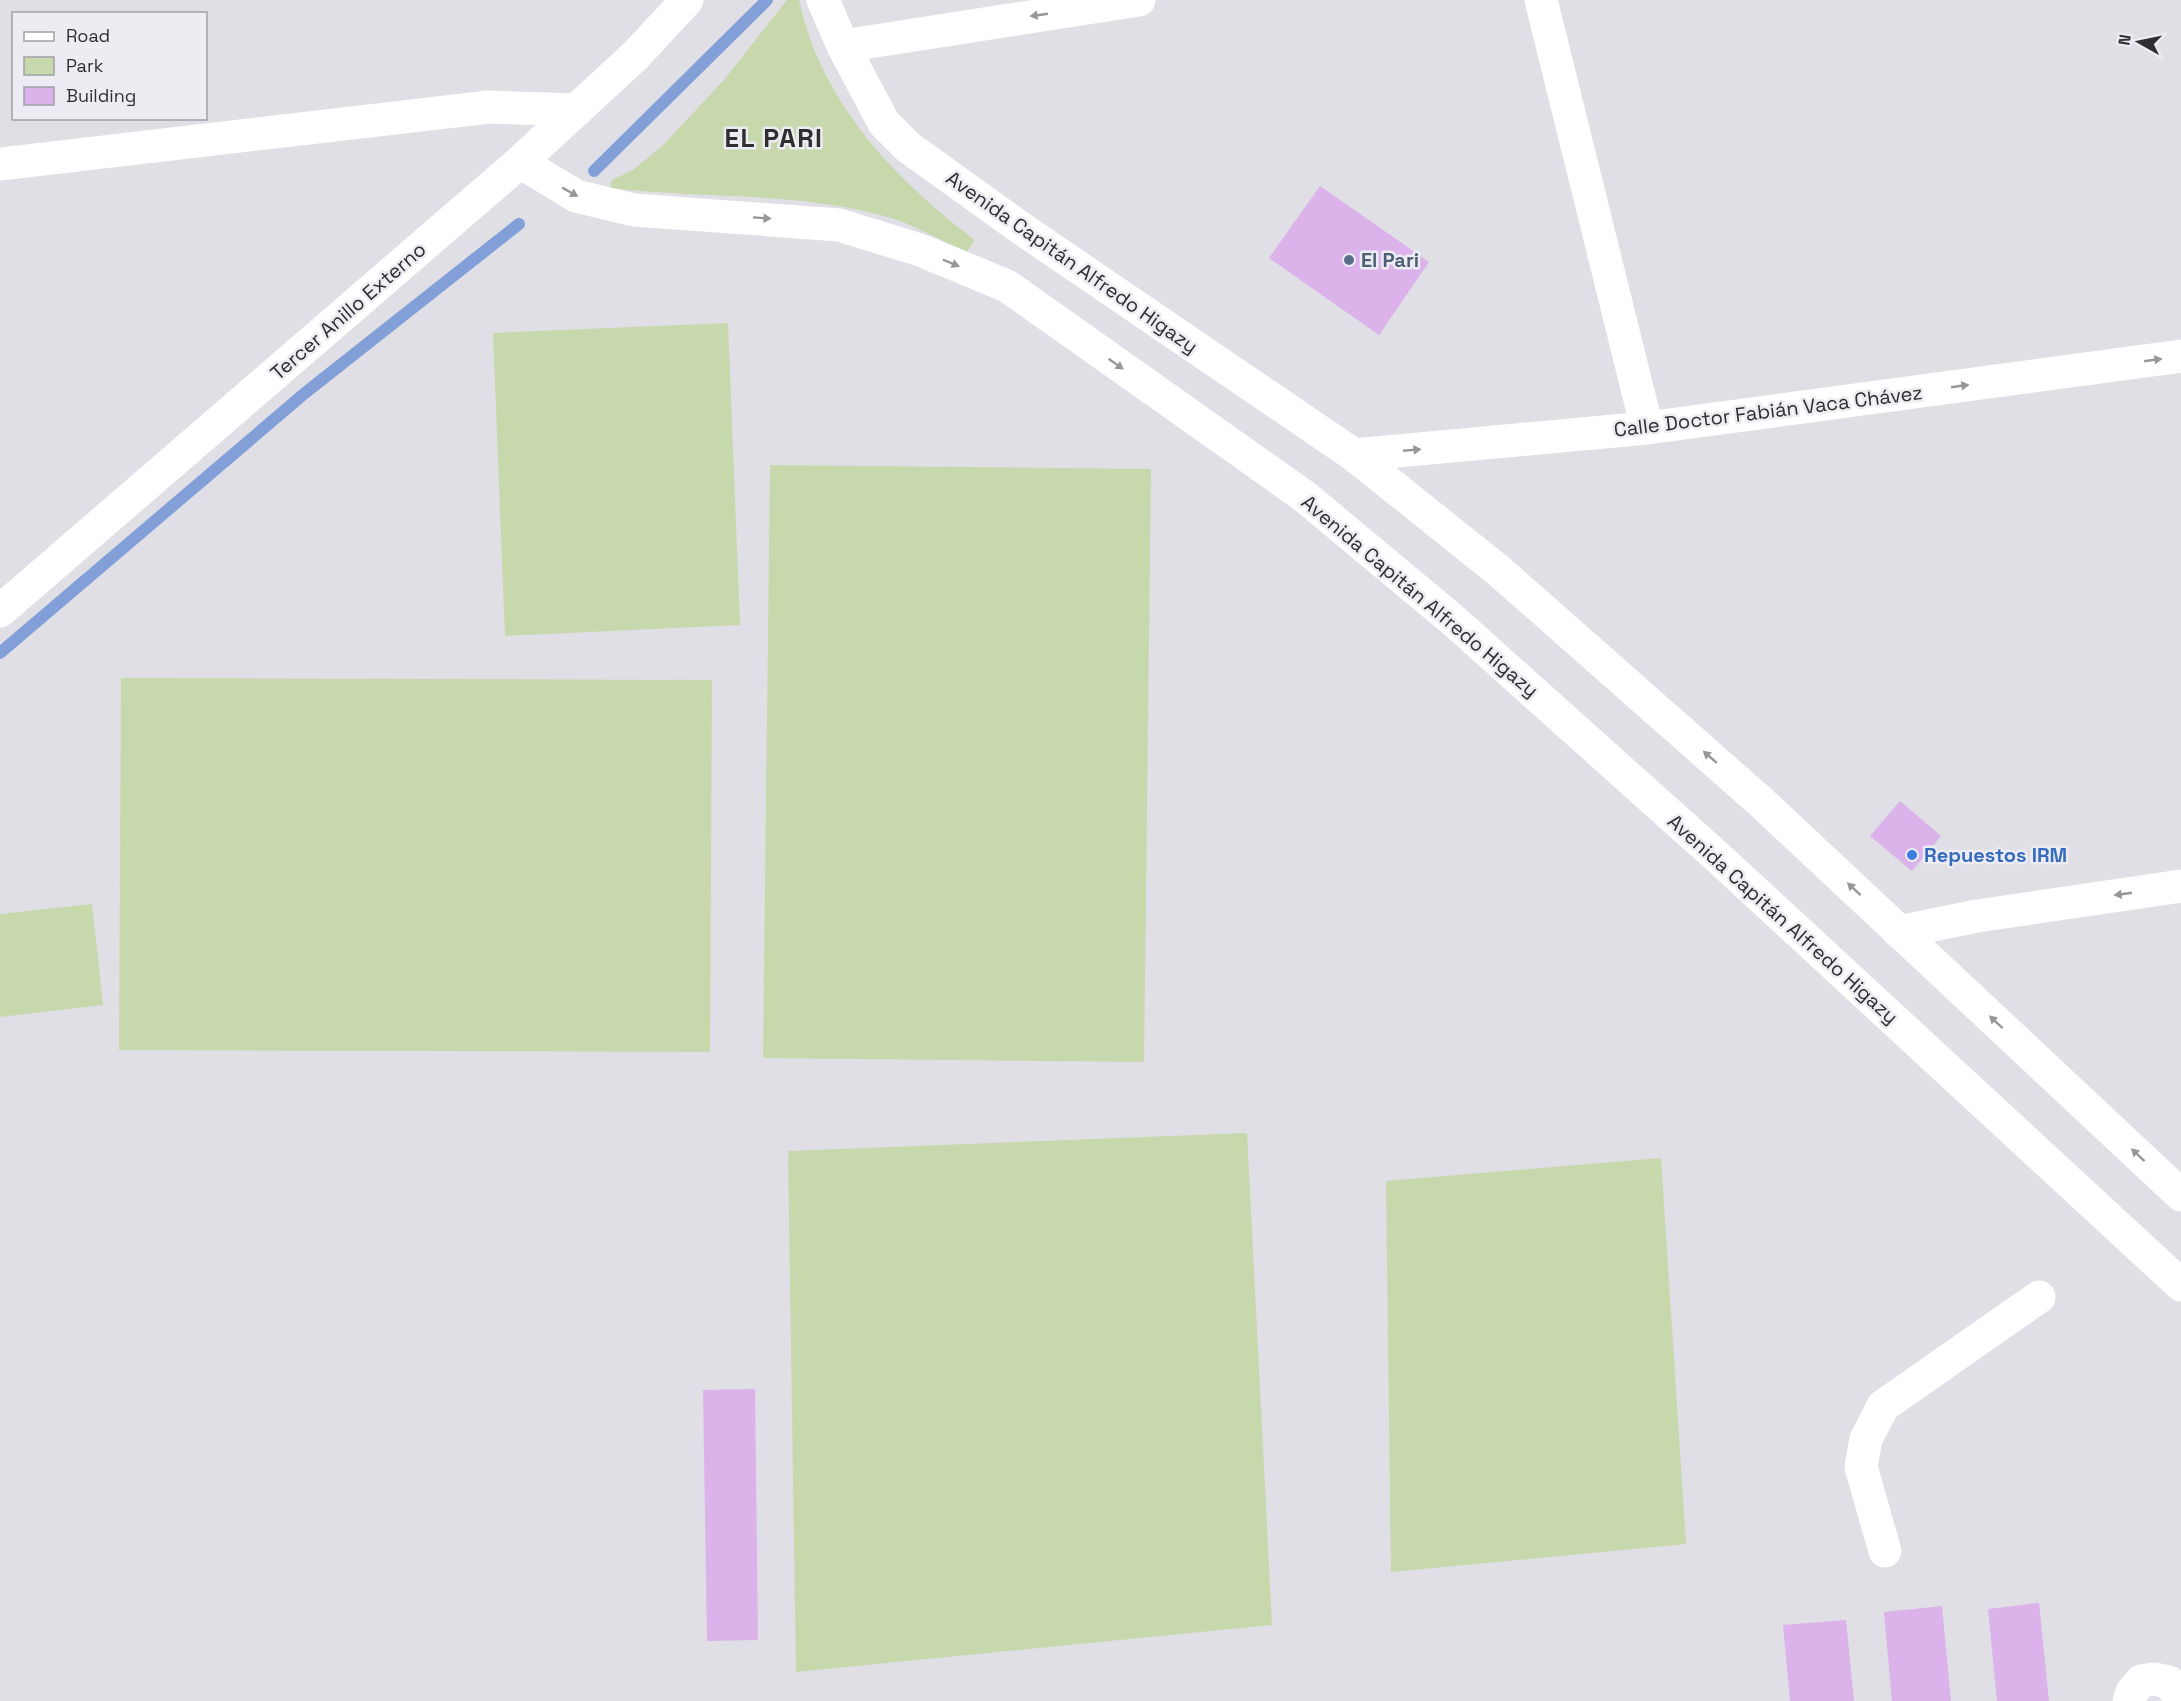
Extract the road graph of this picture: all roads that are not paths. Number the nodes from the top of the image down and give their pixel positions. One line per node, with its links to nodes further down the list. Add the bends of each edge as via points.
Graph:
1 (657, 0): 7 (street)
2 (687, 0): 7 (street, Tercer Anillo Externo)
3 (823, 0): 6 (street, Avenida Capitán Alfredo Higazy)
4 (1139, 0): 6 (street, one-way to 6)
5 (1541, 0): 12 (street)
6 (843, 46): 13 (street, Avenida Capitán Alfredo Higazy, via 884,123 908,147)
7 (636, 56): 8 (street, Tercer Anillo Externo)
8 (577, 110): 9 (street, Tercer Anillo Externo); 10 (street, via 489,107)
9 (520, 162): 14 (street, Tercer Anillo Externo); 18 (street, Avenida Capitán Alfredo Higazy, one-way to 18, via 576,196 634,210 839,225 920,250 1007,286 1304,496 1454,621 1715,855)
10 (0, 164)
11 (2181, 356): 12 (street, Calle Doctor Fabián Vaca Chávez, one-way to 11)
12 (1647, 428): 13 (street, Calle Doctor Fabián Vaca Chávez, one-way to 12)
13 (1354, 455): 16 (street, Avenida Capitán Alfredo Higazy, one-way to 13, via 1761,802 1499,571)
14 (1, 610)
15 (2181, 886): 16 (street, one-way to 16, via 1977,916)
16 (1899, 932): 17 (street, Avenida Capitán Alfredo Higazy, one-way to 16)
17 (2181, 1195)
18 (2181, 1285)
19 (2039, 1297): 20 (street, via 1883,1406 1866,1439 1861,1467)
20 (1885, 1551)
21 (2181, 1699): 22 (street, via 2169,1682 2154,1679 2141,1681)
22 (2130, 1701)

